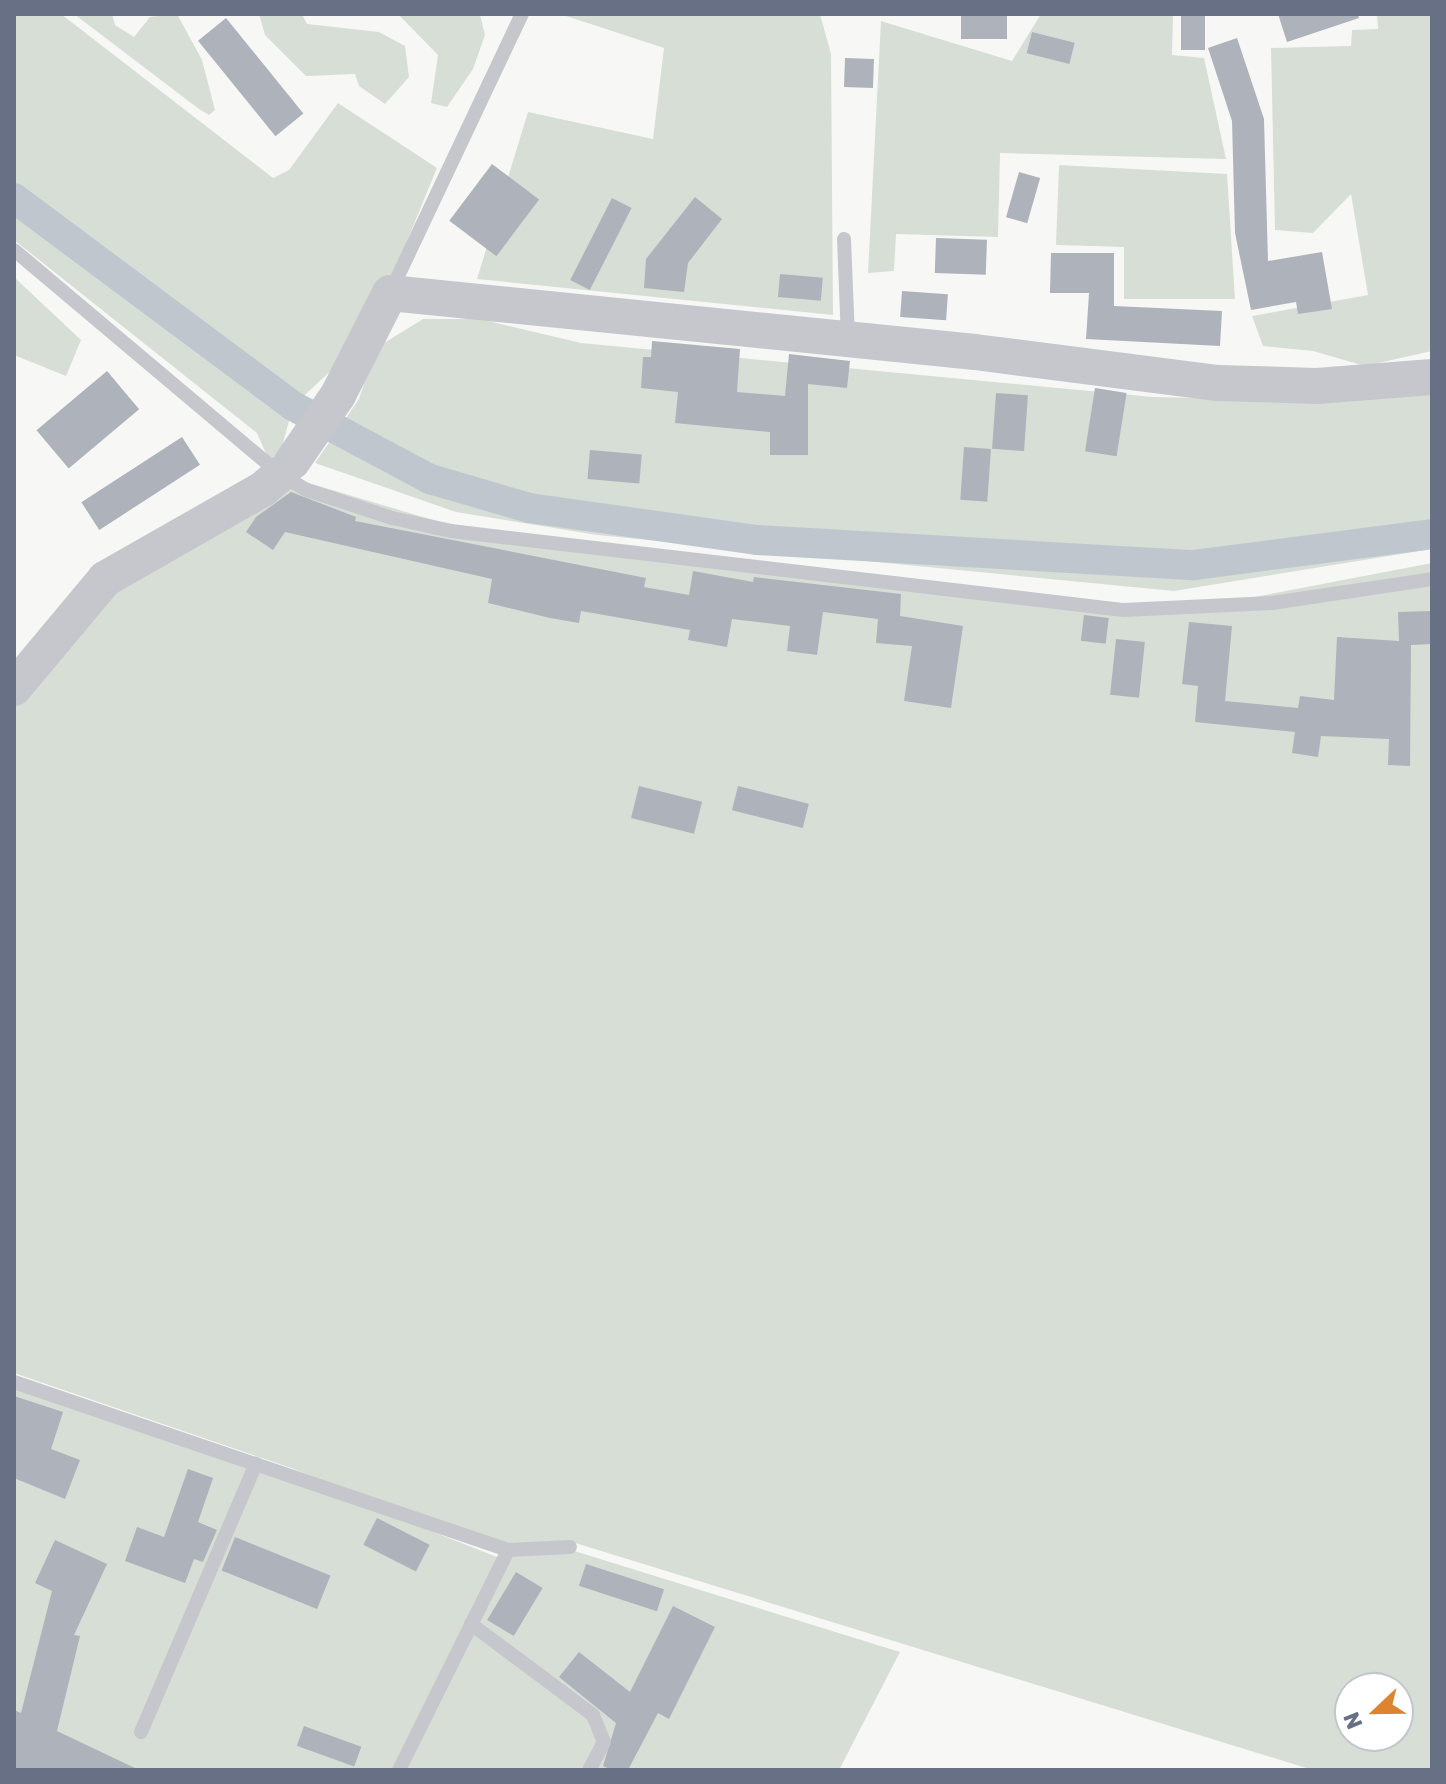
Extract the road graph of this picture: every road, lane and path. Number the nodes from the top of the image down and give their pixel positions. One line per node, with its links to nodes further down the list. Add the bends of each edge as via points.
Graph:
1 (522, 14): 4 (lane)
2 (844, 239): 5 (lane)
3 (14, 250): 7 (lane)
4 (390, 293): 5 (street); 7 (street, via 338,395)
5 (848, 343): 6 (street, via 975,352 1218,383 1317,386)
6 (1432, 377)
7 (286, 468): 8 (lane, via 333,500 451,531 1124,610 1272,603); 9 (street, via 263,489 105,579)
8 (1432, 579)
9 (14, 688)
10 (14, 1382): 11 (lane)
11 (256, 1464): 13 (lane); 15 (lane)
12 (570, 1547): 13 (lane)
13 (508, 1550): 14 (lane)
14 (471, 1624): 16 (lane); 17 (lane, via 593,1715 604,1742)
15 (141, 1732)
16 (399, 1770)
17 (589, 1770)

